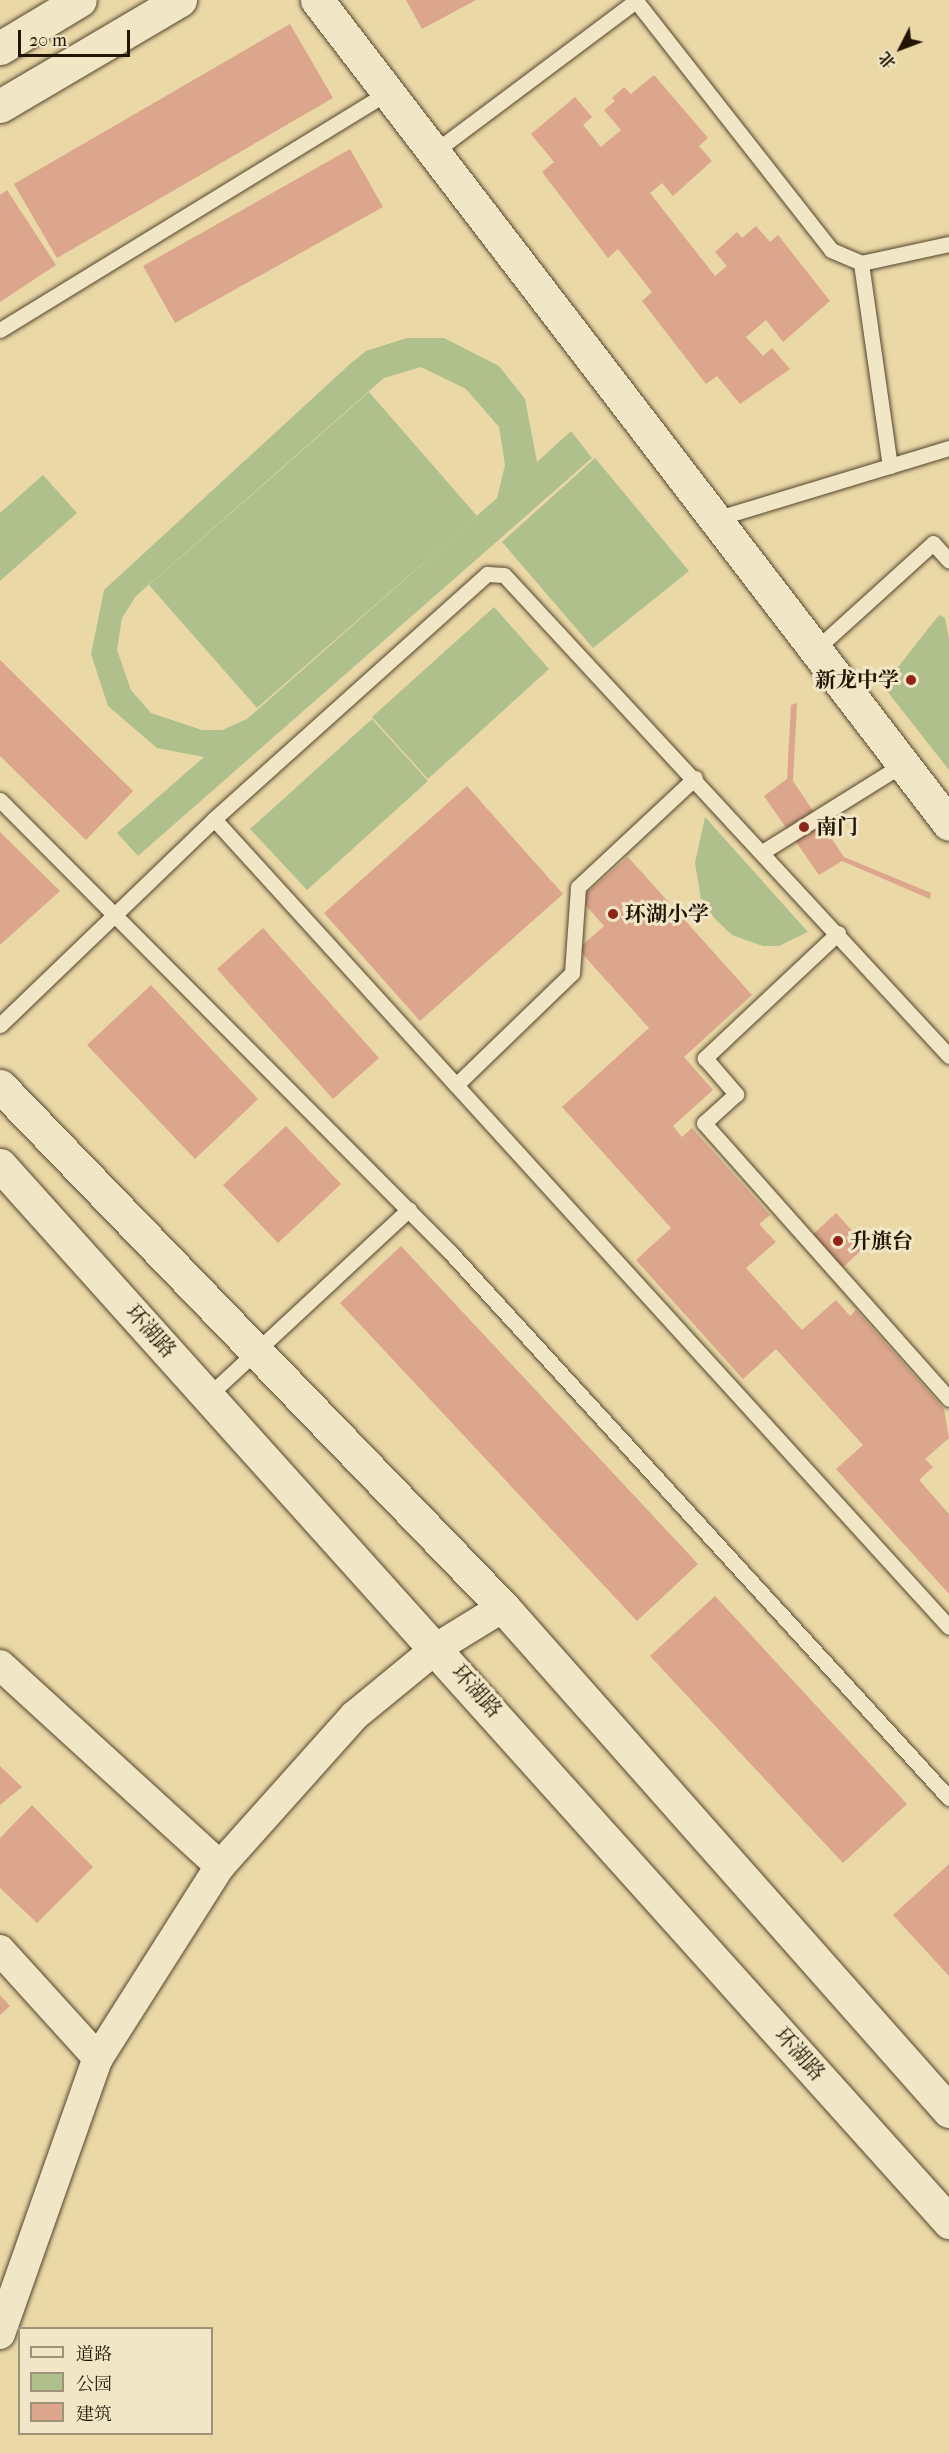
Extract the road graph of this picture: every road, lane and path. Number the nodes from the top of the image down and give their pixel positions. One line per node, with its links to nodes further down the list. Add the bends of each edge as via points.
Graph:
1 (80, 0): 5 (main road)
2 (180, 0): 7 (main road)
3 (317, 0): 6 (main road)
4 (636, 1): 8 (lane); 10 (lane, via 831,250)
5 (2, 43)
6 (388, 92): 8 (main road); 11 (lane)
7 (0, 106)
8 (434, 152): 14 (main road)
9 (949, 244): 10 (lane)
10 (861, 263): 13 (lane)
11 (0, 330)
12 (949, 448): 13 (lane)
13 (890, 466): 14 (lane)
14 (715, 519): 16 (main road)
15 (949, 561): 16 (lane, via 933,543)
16 (815, 650): 17 (main road)
17 (903, 764): 21 (main road); 22 (lane)
18 (696, 778): 20 (lane, via 504,575 487,574); 22 (lane); 27 (lane, via 578,887 573,972)
19 (0, 800): 23 (lane)
20 (214, 819): 23 (lane); 27 (lane)
21 (949, 824)
22 (764, 851): 24 (lane)
23 (117, 912): 25 (lane); 30 (lane)
24 (838, 933): 26 (lane); 33 (lane, via 705,1058 736,1094 704,1123)
25 (0, 1025)
26 (949, 1056)
27 (456, 1084): 35 (lane)
28 (0, 1086): 31 (main road)
29 (0, 1165): 32 (main road, 环湖路)
30 (409, 1209): 31 (lane); 38 (lane)
31 (256, 1351): 32 (lane); 34 (main road)
32 (209, 1395): 36 (main road, 环湖路)
33 (949, 1399)
34 (503, 1607): 36 (street); 42 (main road)
35 (949, 1627)
36 (438, 1647): 39 (street, via 354,1716); 43 (main road, 环湖路)
37 (0, 1665): 39 (street)
38 (949, 1798)
39 (220, 1866): 41 (street)
40 (0, 1950): 41 (street)
41 (98, 2058): 44 (street)
42 (949, 2111)
43 (949, 2222)
44 (0, 2334)

